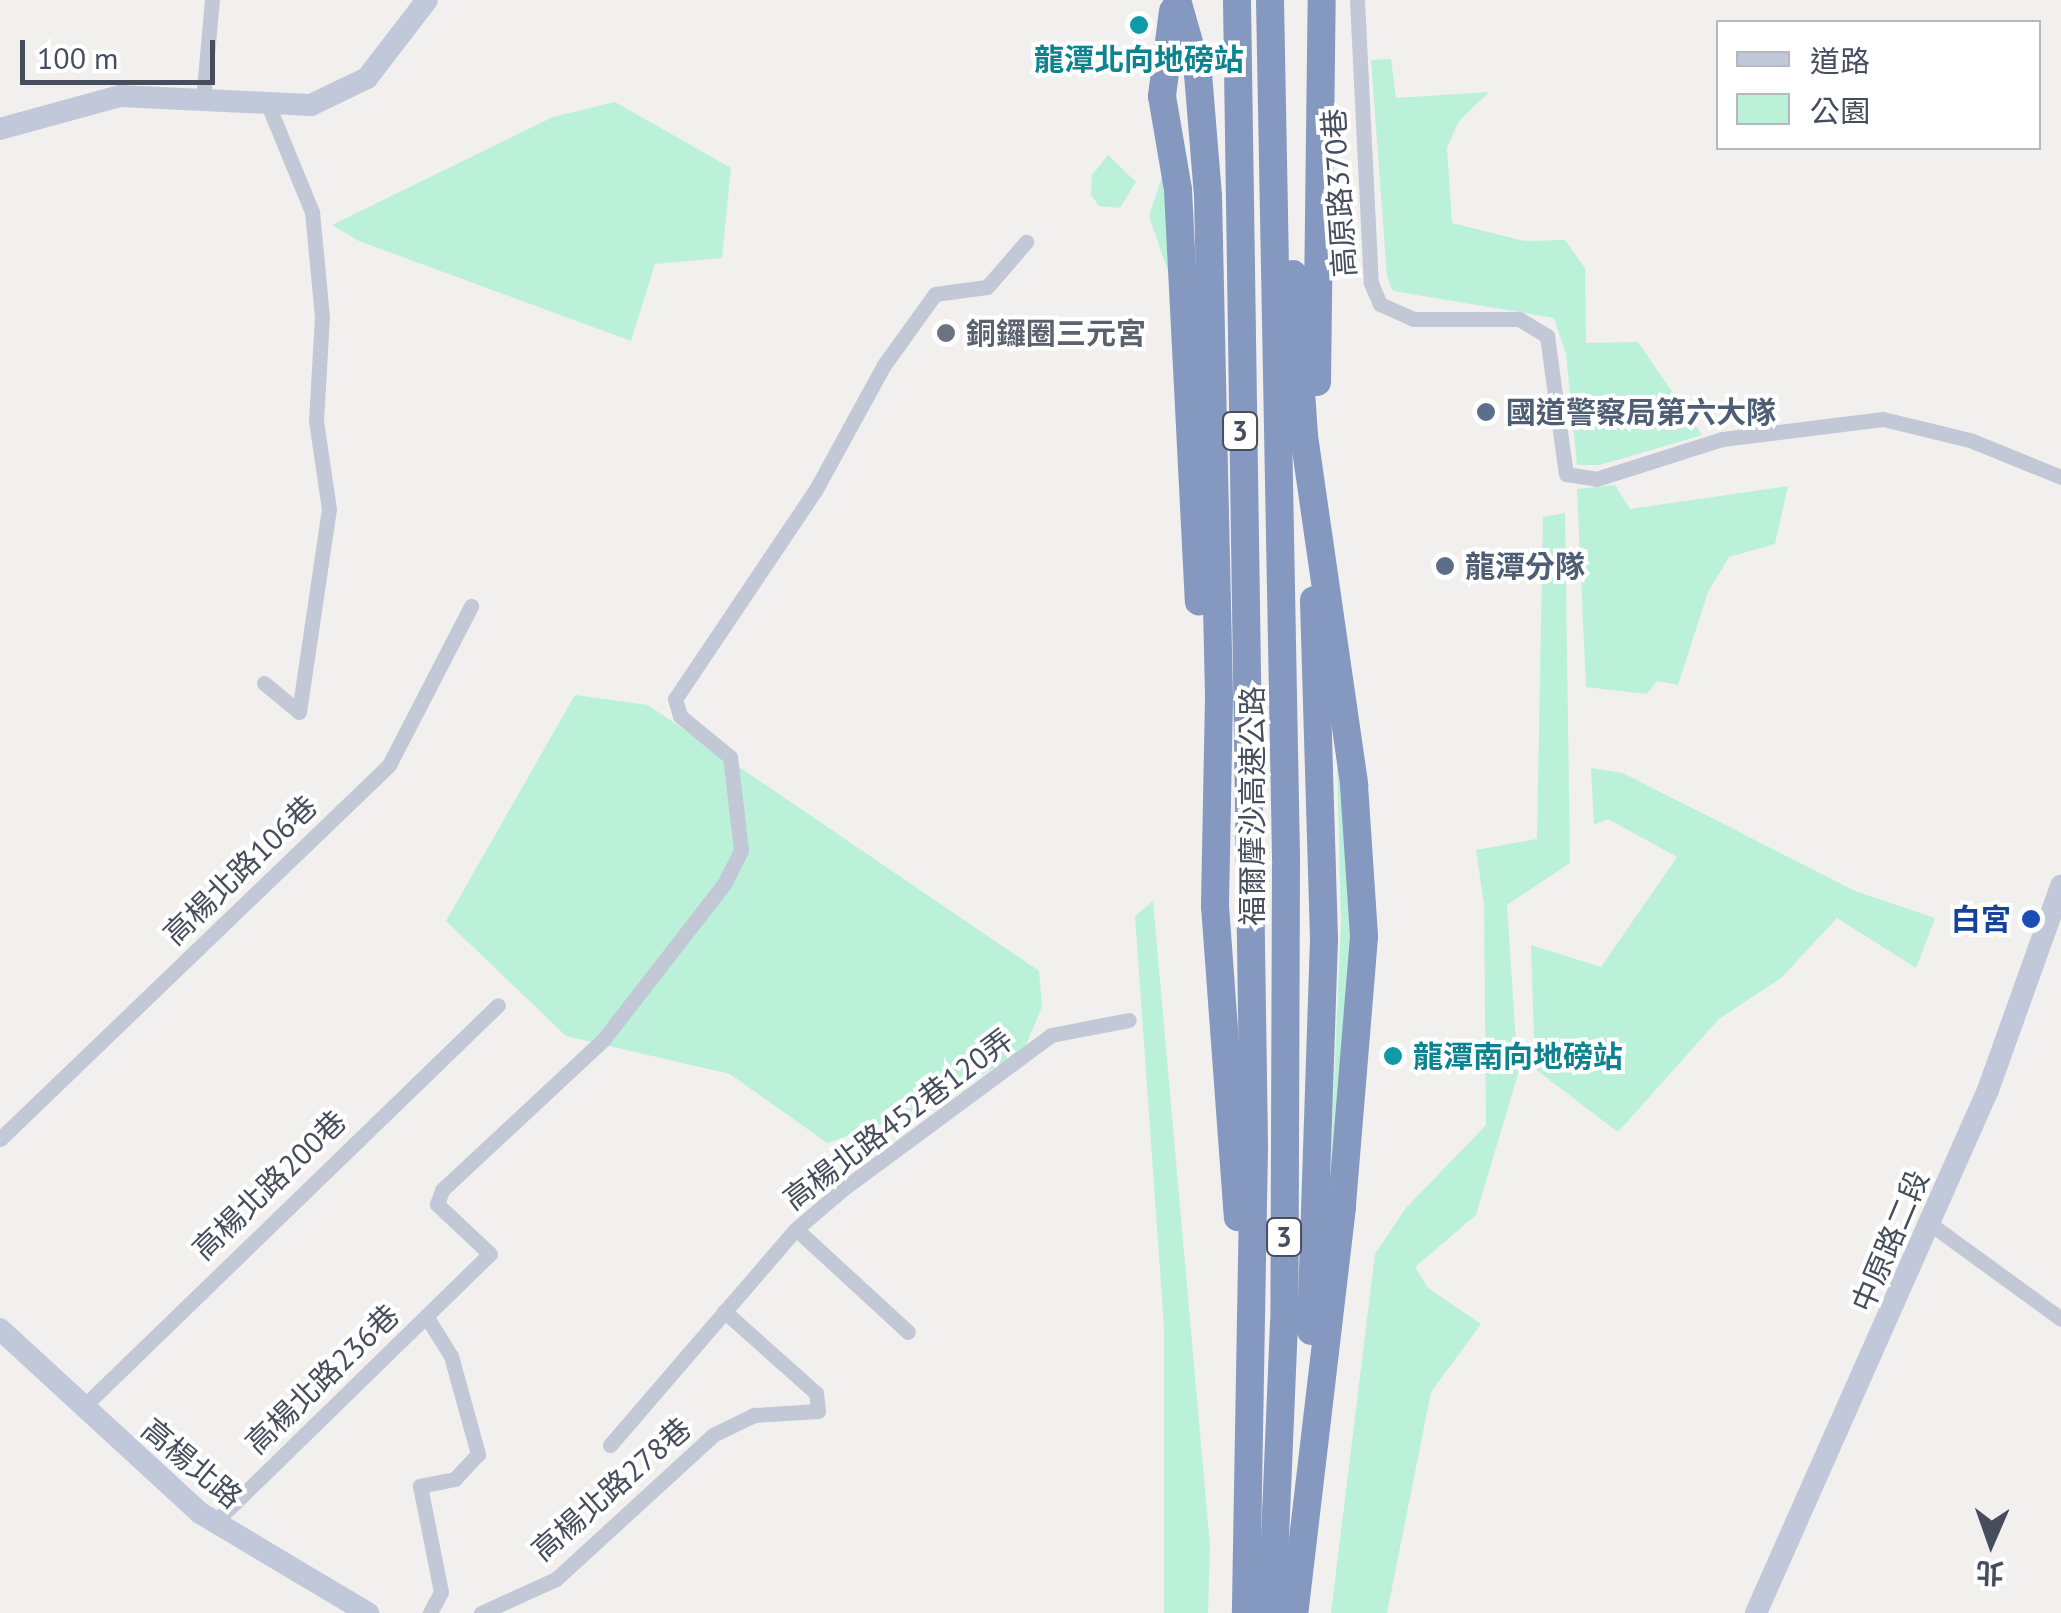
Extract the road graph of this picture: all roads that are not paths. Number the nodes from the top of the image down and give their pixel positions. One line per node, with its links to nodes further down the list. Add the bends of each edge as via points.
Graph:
1 (212, 0): 8 (street)
2 (427, 0): 9 (street, via 366,78 311,105)
3 (1176, 0): 16 (highway, via 1162,96 1179,218 1184,384); 16 (highway, via 1203,111)
4 (1237, 0): 28 (highway, 福爾摩沙高速公路 / 3)
5 (1270, 0): 10 (highway, 福爾摩沙高速公路 / 3)
6 (1322, 0): 31 (highway, via 1312,670 1324,938)
7 (1357, 0): 13 (street, 高原路370巷, via 1371,283 1380,304 1414,319 1520,319 1547,336 1566,474 1596,479 1722,439 1883,419 1970,440)
8 (202, 100): 9 (street); 11 (street, via 120,96)
9 (269, 107): 15 (street, via 312,212 322,317 316,422 329,510 299,712)
10 (1271, 109): 31 (highway, via 1286,184 1306,454 1354,785 1364,937 1342,1207); 37 (highway, 福爾摩沙高速公路 / 3, via 1286,841 1284,1323)
11 (0, 128)
12 (1026, 242): 24 (street, 高楊北路236巷, via 987,287 935,294 884,365 816,492 675,699 680,716 730,757 741,850 724,884 604,1040 442,1190 437,1204 490,1254)
13 (2061, 477)
14 (471, 606): 20 (street, 高楊北路106巷, via 389,766)
15 (264, 683)
16 (1214, 793): 28 (highway, via 1214,906)
17 (2061, 886): 21 (street, 中原路二段, via 2006,1046)
18 (498, 1006): 29 (street, 高楊北路200巷)
19 (1129, 1020): 22 (street, 高楊北路452巷120弄, via 1051,1035)
20 (0, 1140)
21 (1929, 1223): 25 (street); 39 (street, 中原路二段)
22 (796, 1229): 23 (street, 高楊北路452巷120弄); 27 (street)
23 (724, 1311): 30 (street, 高楊北路452巷120弄); 35 (street, 高楊北路278巷, via 816,1394 818,1411 754,1415 713,1435 556,1580)
24 (426, 1316): 32 (street, 高楊北路236巷); 34 (street, via 451,1356 478,1454 455,1479 420,1486 440,1592)
25 (2061, 1320)
26 (0, 1329): 29 (street, 高楊北路)
27 (908, 1332)
28 (1253, 1382): 36 (highway, 福爾摩沙高速公路 / 3)
29 (82, 1408): 32 (street, 高楊北路)
30 (610, 1445)
31 (1309, 1472): 38 (highway)
32 (214, 1523): 33 (street, 高楊北路)
33 (368, 1613)
34 (430, 1613)
35 (481, 1613)
36 (1246, 1613)
37 (1272, 1613)
38 (1294, 1613)
39 (1756, 1613)

